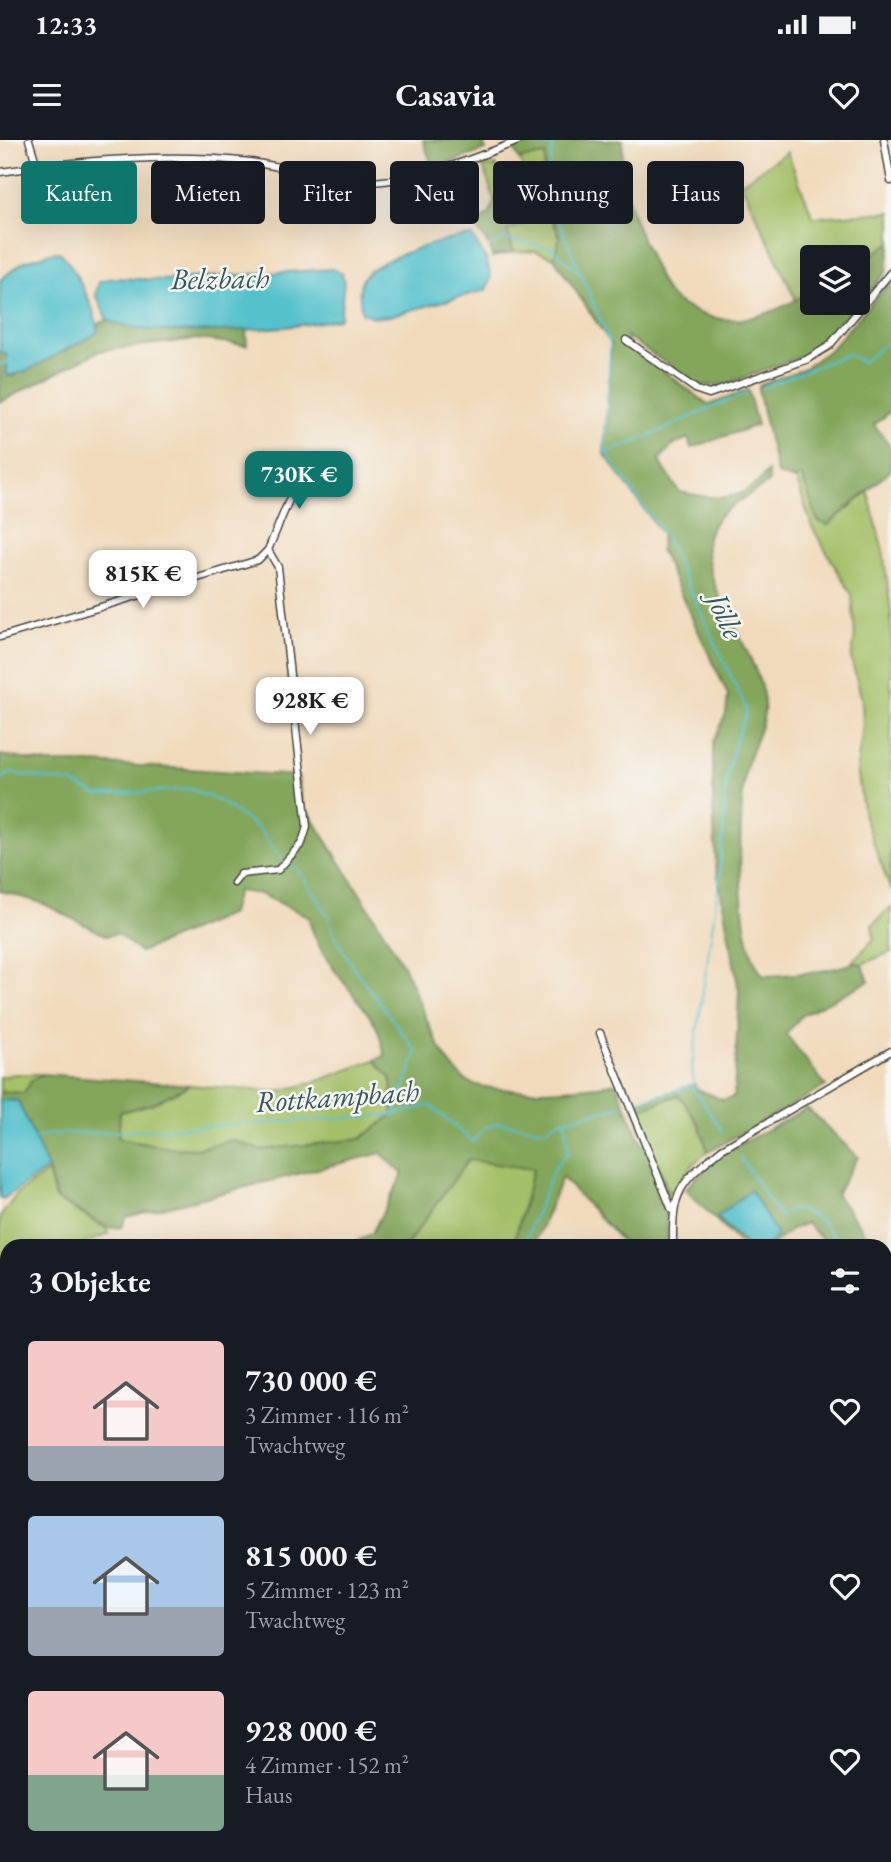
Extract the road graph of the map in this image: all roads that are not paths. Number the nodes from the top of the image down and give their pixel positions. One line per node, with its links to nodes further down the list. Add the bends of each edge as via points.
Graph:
1 (29, 140): 4 (street)
2 (520, 140): 5 (street, via 430,172 382,181 250,162 192,158)
3 (884, 140): 8 (street)
4 (35, 161)
5 (134, 161)
6 (21, 169): 7 (street)
7 (0, 172)
8 (891, 181)
9 (891, 272): 10 (street, via 829,346 806,360 709,394 696,390)
10 (626, 340)
11 (305, 462): 12 (street)
12 (268, 550): 13 (street, via 241,567); 14 (street, via 278,567 307,827 302,843 278,870 242,874)
13 (0, 637)
14 (234, 883)
15 (600, 1033): 17 (street)
16 (891, 1051): 17 (street, via 723,1149 682,1186)
17 (672, 1210): 18 (street)
18 (673, 1239)

